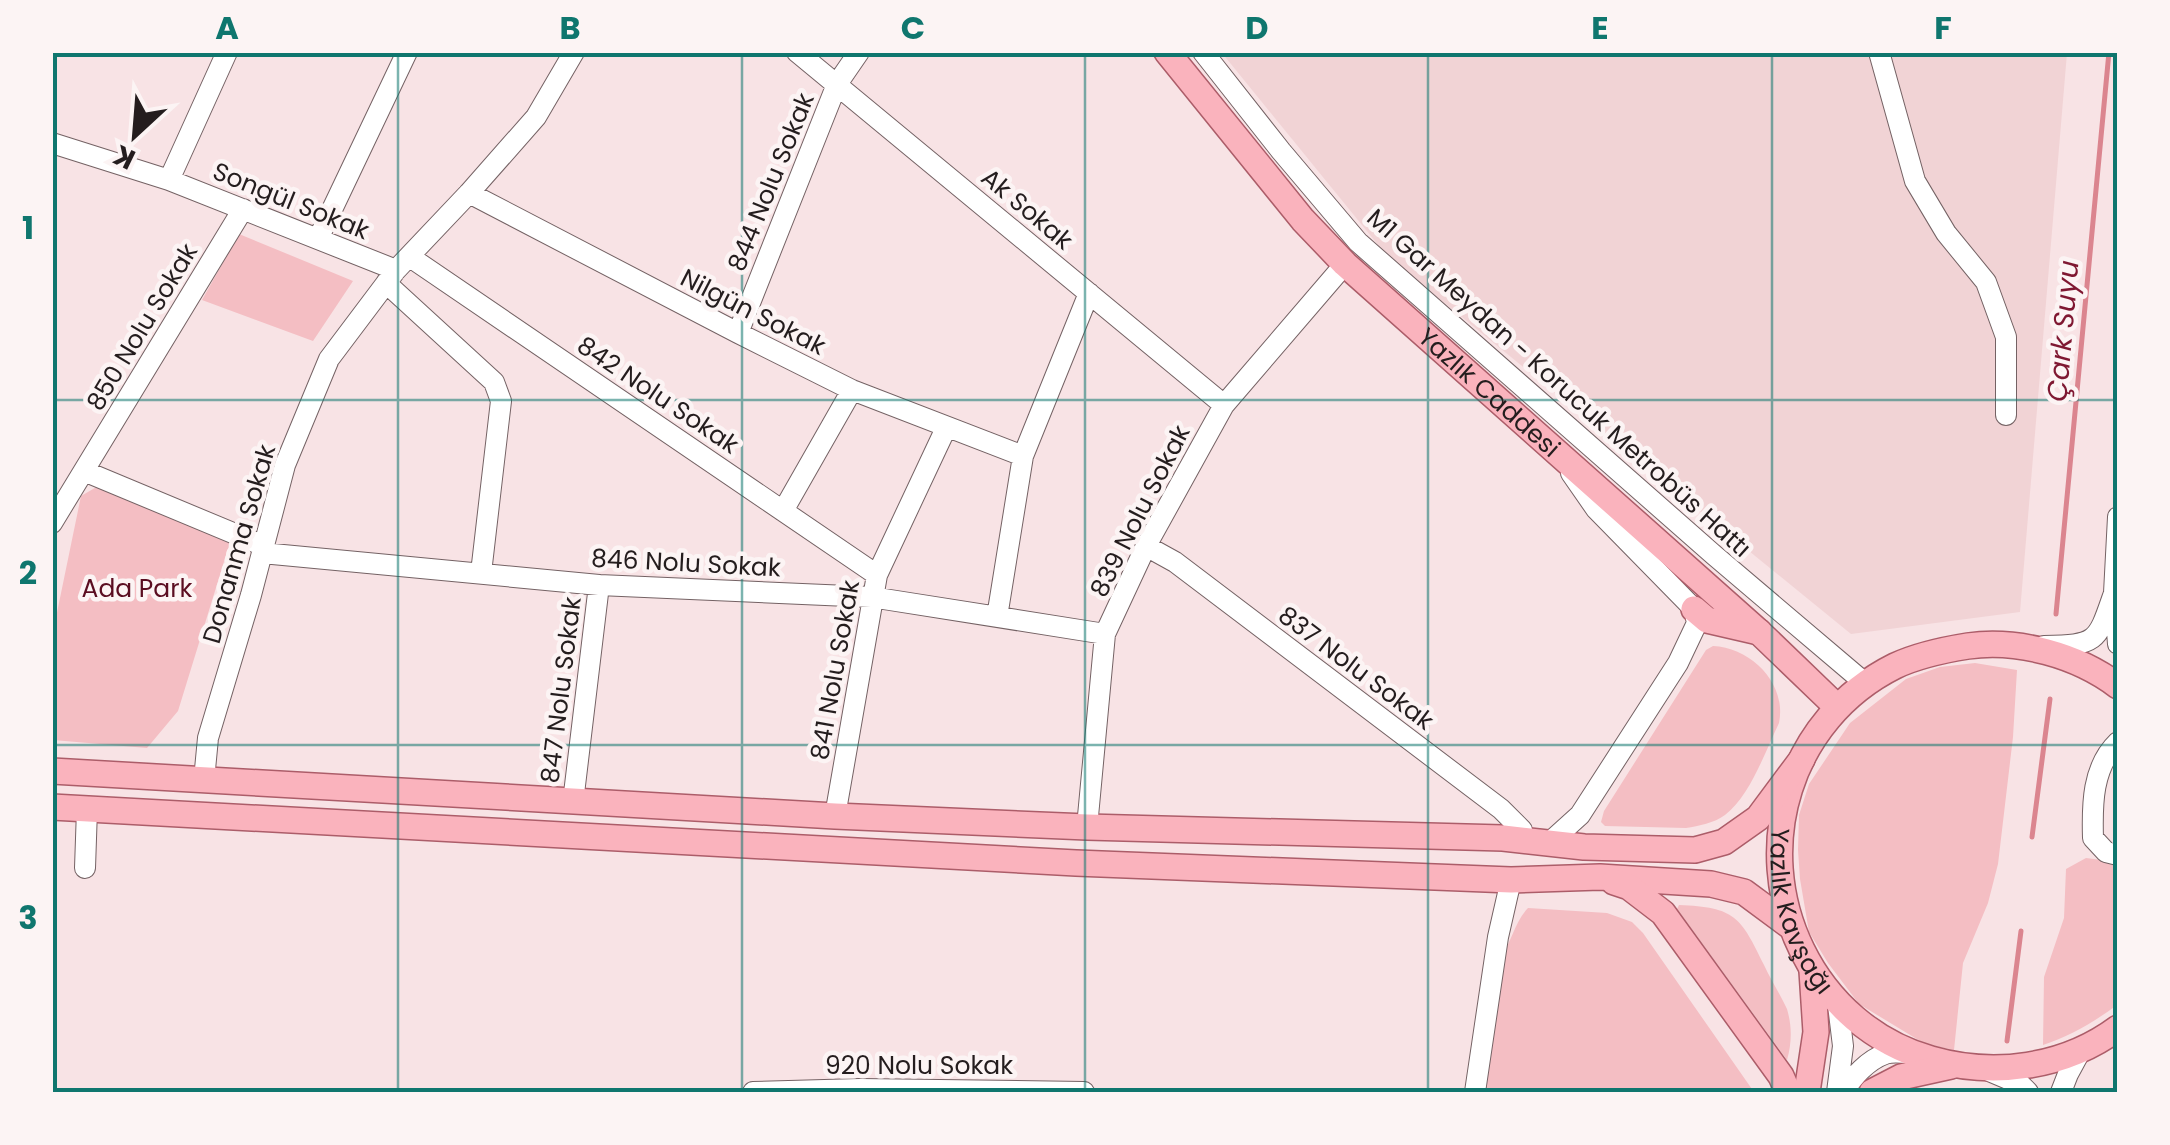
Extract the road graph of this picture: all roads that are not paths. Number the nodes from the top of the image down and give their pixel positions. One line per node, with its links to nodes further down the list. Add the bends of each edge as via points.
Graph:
1 (227, 52): 11 (street)
2 (407, 52): 14 (street)
3 (574, 52): 12 (street, Donanma Sokak, via 536,117)
4 (798, 52): 9 (street, Ak Sokak)
5 (859, 52): 9 (street, 844 Nolu Sokak)
6 (1167, 52): 15 (main road, Yazlık Caddesi)
7 (1203, 52): 42 (street, M1 Gar Meydan - Korucuk Metrobüs Hattı, via 1358,242)
8 (1879, 52): 21 (street, via 1914,181 1986,282 2006,337)
9 (838, 84): 17 (street, Ak Sokak); 18 (street, 844 Nolu Sokak)
10 (52, 144): 11 (street, Songül Sokak)
11 (169, 180): 13 (street, Songül Sokak)
12 (469, 192): 16 (street, Donanma Sokak); 18 (street, Nilgün Sokak)
13 (243, 209): 14 (street, Songül Sokak); 25 (street, 850 Nolu Sokak)
14 (318, 239): 16 (street, Songül Sokak)
15 (1345, 264): 20 (street, 839 Nolu Sokak); 24 (main road, Yazlık Caddesi)
16 (397, 270): 26 (street, 842 Nolu Sokak); 30 (street, Donanma Sokak, via 329,358 284,465); 31 (street, via 494,382 501,400)
17 (1089, 293): 20 (street, Ak Sokak); 23 (street)
18 (738, 333): 19 (street, Nilgün Sokak)
19 (852, 390): 22 (street, Nilgün Sokak); 26 (street)
20 (1224, 405): 29 (street, 839 Nolu Sokak)
21 (2006, 414)
22 (946, 428): 23 (street, Nilgün Sokak); 32 (street, 841 Nolu Sokak)
23 (1023, 456): 37 (street)
24 (1558, 456): 36 (street, via 1596,509); 38 (main road, Yazlık Caddesi)
25 (84, 471): 28 (street, 850 Nolu Sokak); 30 (street, 846 Nolu Sokak)
26 (783, 511): 32 (street, 842 Nolu Sokak)
27 (2118, 517): 34 (street)
28 (52, 523)
29 (1146, 546): 39 (street, 839 Nolu Sokak); 54 (street, 837 Nolu Sokak, via 1502,810)
30 (263, 549): 31 (street, 846 Nolu Sokak); 48 (street, Donanma Sokak, via 208,738)
31 (482, 574): 33 (street, 846 Nolu Sokak)
32 (877, 575): 35 (street, 841 Nolu Sokak)
33 (599, 585): 35 (street, 846 Nolu Sokak); 49 (street, 847 Nolu Sokak)
34 (2114, 593): 40 (street); 41 (street, via 2093,640)
35 (871, 596): 37 (street, 846 Nolu Sokak); 52 (street, 841 Nolu Sokak)
36 (1694, 609): 38 (main road, via 1706,620); 55 (street, via 1697,624 1678,663 1580,816)
37 (996, 617): 39 (street, 846 Nolu Sokak)
38 (1759, 632): 44 (main road, Yazlık Caddesi)
39 (1105, 634): 53 (street, 839 Nolu Sokak)
40 (2118, 644)
41 (2026, 647): 42 (main road, Yazlık Kavşağı, via 1938,650); 43 (main road, Yazlık Kavşağı, via 2081,664)
42 (1866, 684): 44 (main road, Yazlık Kavşağı)
43 (2118, 686)
44 (1837, 708): 46 (main road, Yazlık Kavşağı)
45 (2118, 742): 56 (street, via 2098,772 2092,806 2093,838)
46 (1802, 759): 55 (main road, via 1758,818 1724,842 1696,850); 60 (main road, Yazlık Kavşağı, via 1778,841)
47 (52, 772): 48 (main road)
48 (204, 780): 49 (main road)
49 (574, 802): 52 (main road)
50 (52, 807): 51 (main road)
51 (87, 809): 57 (street); 59 (main road)
52 (835, 816): 53 (main road)
53 (1087, 827): 54 (main road)
54 (1523, 840): 55 (main road)
55 (1549, 843)
56 (2118, 854)
57 (85, 868)
58 (1600, 878): 59 (main road); 60 (main road, via 1731,888); 71 (main road, via 1629,886 1663,913)
59 (1511, 880): 70 (street)
60 (1790, 926): 61 (main road, Yazlık Kavşağı)
61 (1812, 971): 62 (main road, Yazlık Kavşağı); 72 (main road, via 1816,1032)
62 (1838, 1005): 65 (main road, Yazlık Kavşağı); 73 (street)
63 (2116, 1030): 64 (main road, Yazlık Kavşağı)
64 (2082, 1050): 67 (main road, Yazlık Kavşağı, via 2034,1065); 76 (street)
65 (1910, 1053): 66 (main road, Yazlık Kavşağı); 73 (street, via 1885,1054)
66 (1953, 1065): 67 (main road, Yazlık Kavşağı); 74 (main road, via 1901,1077)
67 (1985, 1069): 75 (street)
68 (753, 1092): 69 (street, 920 Nolu Sokak)
69 (1084, 1092)
70 (1475, 1092)
71 (1788, 1092)
72 (1808, 1092)
73 (1840, 1092)
74 (1872, 1092)
75 (2028, 1092)
76 (2061, 1092)

